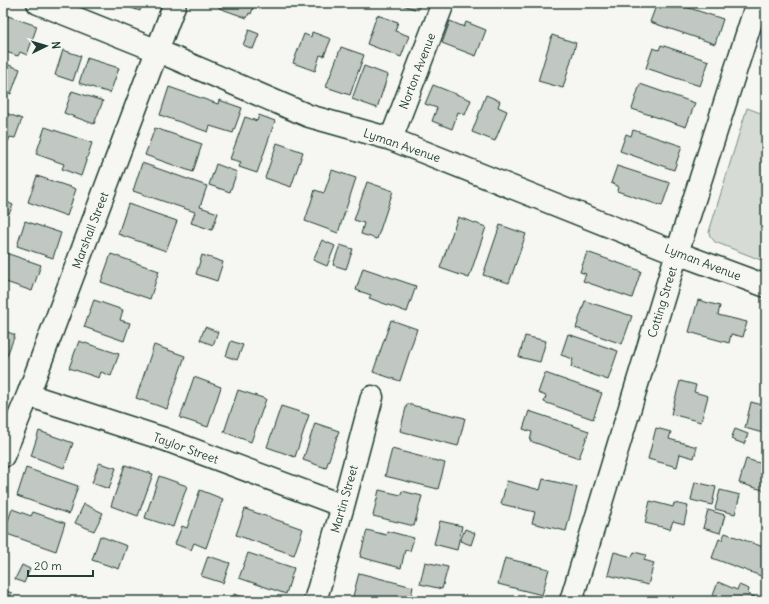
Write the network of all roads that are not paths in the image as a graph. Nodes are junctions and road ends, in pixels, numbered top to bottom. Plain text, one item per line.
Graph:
1 (38, 3) edge
2 (175, 3) edge
3 (443, 3) edge
4 (757, 3) edge
5 (158, 51) junction
6 (391, 139) junction
7 (677, 253) junction
8 (766, 286) edge
9 (28, 395) junction
10 (372, 397) dead end
11 (3, 456) edge
12 (343, 506) junction
13 (315, 601) edge
14 (571, 601) edge

1 - 5 street, Lyman Avenue
2 - 5 street, Marshall Street
3 - 6 street, Norton Avenue
4 - 7 street, Cotting Street
5 - 6 street, Lyman Avenue
5 - 9 street, Marshall Street
6 - 7 street, Lyman Avenue
7 - 8 street, Lyman Avenue
7 - 14 street, Cotting Street
9 - 11 street, Marshall Street
9 - 12 street, Taylor Street
10 - 12 street, Martin Street
12 - 13 street, Martin Street

